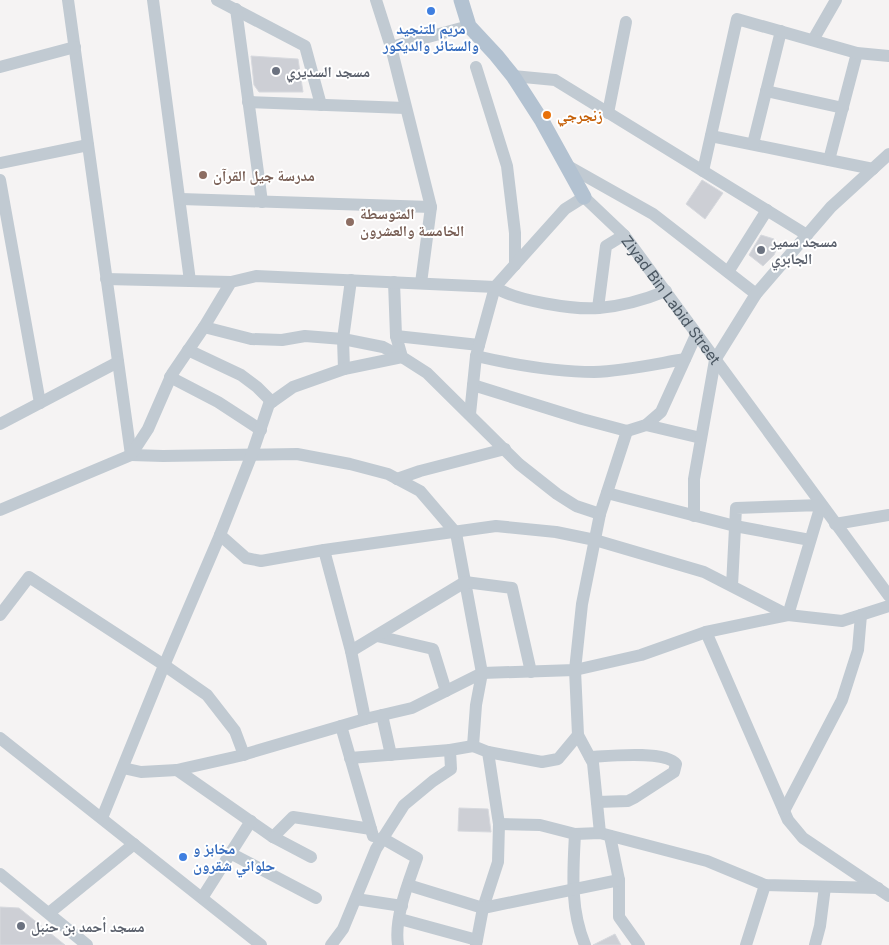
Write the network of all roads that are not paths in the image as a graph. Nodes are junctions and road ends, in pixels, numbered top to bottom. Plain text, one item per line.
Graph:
1 (68, 0) edge
2 (153, 0) edge
3 (159, 0) edge
4 (217, 0) edge
5 (376, 0) edge
6 (461, 0) edge
7 (836, 0) edge
8 (236, 9) junction
9 (626, 22) dead end
10 (469, 26) junction
11 (781, 31) junction
12 (812, 40) junction
13 (75, 47) junction
14 (391, 47) junction
15 (857, 53) junction
16 (889, 56) edge
17 (0, 67) edge
18 (476, 67) dead end
19 (513, 76) junction
20 (766, 90) junction
21 (248, 102) junction
22 (321, 104) junction
23 (405, 108) junction
24 (843, 108) junction
25 (608, 113) junction
26 (712, 136) junction
27 (753, 144) junction
28 (88, 145) junction
29 (889, 154) edge
30 (829, 160) junction
31 (0, 163) edge
32 (566, 165) junction
33 (873, 169) junction
34 (703, 171) junction
35 (0, 180) edge
36 (584, 197) junction
37 (181, 199) junction
38 (262, 202) junction
39 (431, 206) junction
40 (767, 210) junction
41 (624, 235) junction
42 (807, 235) junction
43 (6, 248) edge
44 (515, 265) junction
45 (728, 272) junction
46 (106, 279) junction
47 (351, 280) junction
48 (190, 281) junction
49 (231, 282) junction
50 (394, 282) junction
51 (421, 283) junction
52 (495, 287) junction
53 (666, 291) junction
54 (756, 294) junction
55 (598, 308) junction
56 (204, 327) junction
57 (696, 335) junction
58 (396, 336) junction
59 (343, 339) junction
60 (188, 350) junction
61 (477, 350) junction
62 (402, 357) junction
63 (685, 359) junction
64 (714, 360) junction
65 (118, 362) junction
66 (344, 369) junction
67 (170, 377) junction
68 (472, 385) junction
69 (272, 402) junction
70 (40, 403) junction
71 (470, 414) junction
72 (0, 424) edge
73 (646, 425) junction
74 (260, 430) junction
75 (627, 431) junction
76 (701, 438) junction
77 (504, 449) junction
78 (252, 454) junction
79 (131, 455) junction
80 (397, 479) junction
81 (607, 493) junction
82 (820, 504) junction
83 (0, 510) edge
84 (600, 514) junction
85 (889, 515) edge
86 (694, 516) junction
87 (835, 524) junction
88 (735, 526) junction
89 (456, 533) junction
90 (220, 535) junction
91 (595, 540) junction
92 (810, 540) junction
93 (324, 550) junction
94 (876, 578) junction
95 (889, 579) edge
96 (465, 582) junction
97 (732, 586) junction
98 (889, 596) edge
99 (889, 606) edge
100 (788, 614) junction
101 (0, 615) edge
102 (861, 615) junction
103 (706, 632) junction
104 (377, 636) junction
105 (351, 651) junction
106 (164, 665) junction
107 (575, 670) junction
108 (531, 672) junction
109 (482, 673) junction
110 (446, 691) junction
111 (382, 715) junction
112 (365, 719) junction
113 (341, 726) junction
114 (578, 735) junction
115 (0, 738) edge
116 (473, 746) junction
117 (450, 750) junction
118 (488, 752) junction
119 (244, 754) junction
120 (392, 755) junction
121 (590, 757) junction
122 (350, 758) junction
123 (123, 768) junction
124 (177, 770) junction
125 (597, 802) junction
126 (784, 811) junction
127 (102, 818) junction
128 (251, 821) junction
129 (499, 824) junction
130 (371, 829) junction
131 (574, 834) junction
132 (605, 835) junction
133 (273, 837) junction
134 (134, 844) junction
135 (379, 844) junction
136 (230, 853) junction
137 (311, 857) dead end
138 (0, 874) edge
139 (619, 880) junction
140 (408, 884) junction
141 (765, 885) junction
142 (825, 886) junction
143 (878, 888) junction
144 (572, 890) junction
145 (889, 896) edge
146 (202, 898) junction
147 (316, 898) dead end
148 (356, 898) junction
149 (402, 906) junction
150 (483, 908) junction
151 (48, 913) junction
152 (400, 920) junction
153 (477, 942) edge
154 (87, 945) edge
155 (261, 945) edge
156 (331, 945) edge
157 (398, 945) edge
158 (585, 945) edge
159 (639, 945) edge
160 (746, 945) edge
161 (815, 945) edge

1 - 13 street
2 - 3 street
2 - 37 street
4 - 8 street
5 - 14 street
6 - 10 main road, Ziyad Bin Labid Street
7 - 12 street
8 - 21 street
8 - 22 street
9 - 25 street
10 - 14 street
10 - 19 main road, Ziyad Bin Labid Street
11 - 12 street
11 - 20 street
11 - 26 street
12 - 15 street
13 - 17 street
13 - 28 street
14 - 23 street
15 - 16 street
15 - 24 street
18 - 44 street
19 - 25 street
19 - 32 main road, Ziyad Bin Labid Street
20 - 24 street
20 - 27 street
21 - 22 street
21 - 38 street
22 - 23 street
23 - 39 street
24 - 30 street
25 - 34 street
26 - 27 street
26 - 34 street
27 - 30 street
28 - 31 street
28 - 46 street
29 - 33 street
30 - 33 street
32 - 36 main road, Ziyad Bin Labid Street
32 - 45 street
33 - 42 street
34 - 40 street
35 - 43 street
36 - 41 street, Ziyad Bin Labid Street
36 - 44 street
37 - 38 street
37 - 48 street
38 - 39 street
39 - 51 street
40 - 42 street
40 - 45 street
41 - 53 street, Ziyad Bin Labid Street
41 - 55 street
42 - 54 street
43 - 70 street
44 - 52 street
45 - 54 street
46 - 48 street
46 - 65 street
47 - 49 street
47 - 50 street
47 - 59 street
48 - 49 street
49 - 56 street
50 - 51 street
50 - 58 street
51 - 52 street
52 - 55 street
52 - 61 street
53 - 55 street
53 - 57 street, Ziyad Bin Labid Street
54 - 64 street
56 - 59 street
56 - 60 street
57 - 63 street
57 - 64 street, Ziyad Bin Labid Street
58 - 61 street
58 - 62 street
59 - 62 street
59 - 66 street
60 - 67 street
60 - 69 street
61 - 63 street
61 - 68 street
62 - 66 street
62 - 71 street
63 - 73 street
64 - 76 street
64 - 82 street, Ziyad Bin Labid Street
65 - 70 street
65 - 79 street
66 - 69 street
67 - 74 street
67 - 79 street
68 - 71 street
68 - 75 street
69 - 74 street
70 - 72 street
71 - 77 street
73 - 75 street
73 - 76 street
74 - 78 street
75 - 81 street
76 - 86 street
77 - 80 street
77 - 84 street
78 - 79 street
78 - 80 street
78 - 90 street
79 - 83 street
80 - 89 street
81 - 84 street
81 - 86 street
82 - 87 street, Ziyad Bin Labid Street
82 - 88 street
82 - 92 street
84 - 91 street
85 - 87 street
86 - 88 street
87 - 94 street, Ziyad Bin Labid Street
88 - 92 street
88 - 97 street
89 - 91 street
89 - 93 street
89 - 96 street
90 - 93 street
90 - 106 street
91 - 97 street
91 - 107 street
92 - 100 street
93 - 105 street
94 - 95 street
94 - 98 street, Ziyad Bin Labid Street
96 - 104 street
96 - 108 street
96 - 109 street
97 - 100 street
99 - 102 street
100 - 102 street
100 - 103 street
101 - 106 street
102 - 126 street
103 - 107 street
103 - 126 street
104 - 105 street
104 - 110 street
105 - 112 street
106 - 119 street
106 - 123 street
107 - 108 street
107 - 114 street
108 - 109 street
109 - 110 street
109 - 116 street
110 - 111 street
111 - 112 street
111 - 120 street
112 - 113 street
113 - 119 street
113 - 122 street
114 - 118 street
114 - 121 street
115 - 127 street
116 - 117 street
116 - 118 street
117 - 120 street
117 - 135 street
118 - 129 street
119 - 124 street
120 - 122 street
121 - 125 street
121 - 125 street
122 - 130 street
123 - 124 street
123 - 127 street
124 - 128 street
125 - 132 street
126 - 143 street
127 - 134 street
128 - 133 street
128 - 136 street
129 - 131 street
129 - 150 street
130 - 133 street
130 - 135 street
131 - 132 street
131 - 144 street
132 - 139 street
132 - 141 street
133 - 137 street
134 - 146 street
134 - 151 street
135 - 140 street
135 - 148 street
136 - 146 street
136 - 147 street
138 - 151 street
139 - 144 street
139 - 159 street
140 - 149 street
140 - 150 street
141 - 142 street
141 - 160 street
142 - 143 street
142 - 161 street
143 - 145 street
144 - 150 street
144 - 158 street
146 - 155 street
148 - 149 street
148 - 156 street
149 - 152 street
150 - 153 street
151 - 154 street
152 - 153 street
152 - 157 street

